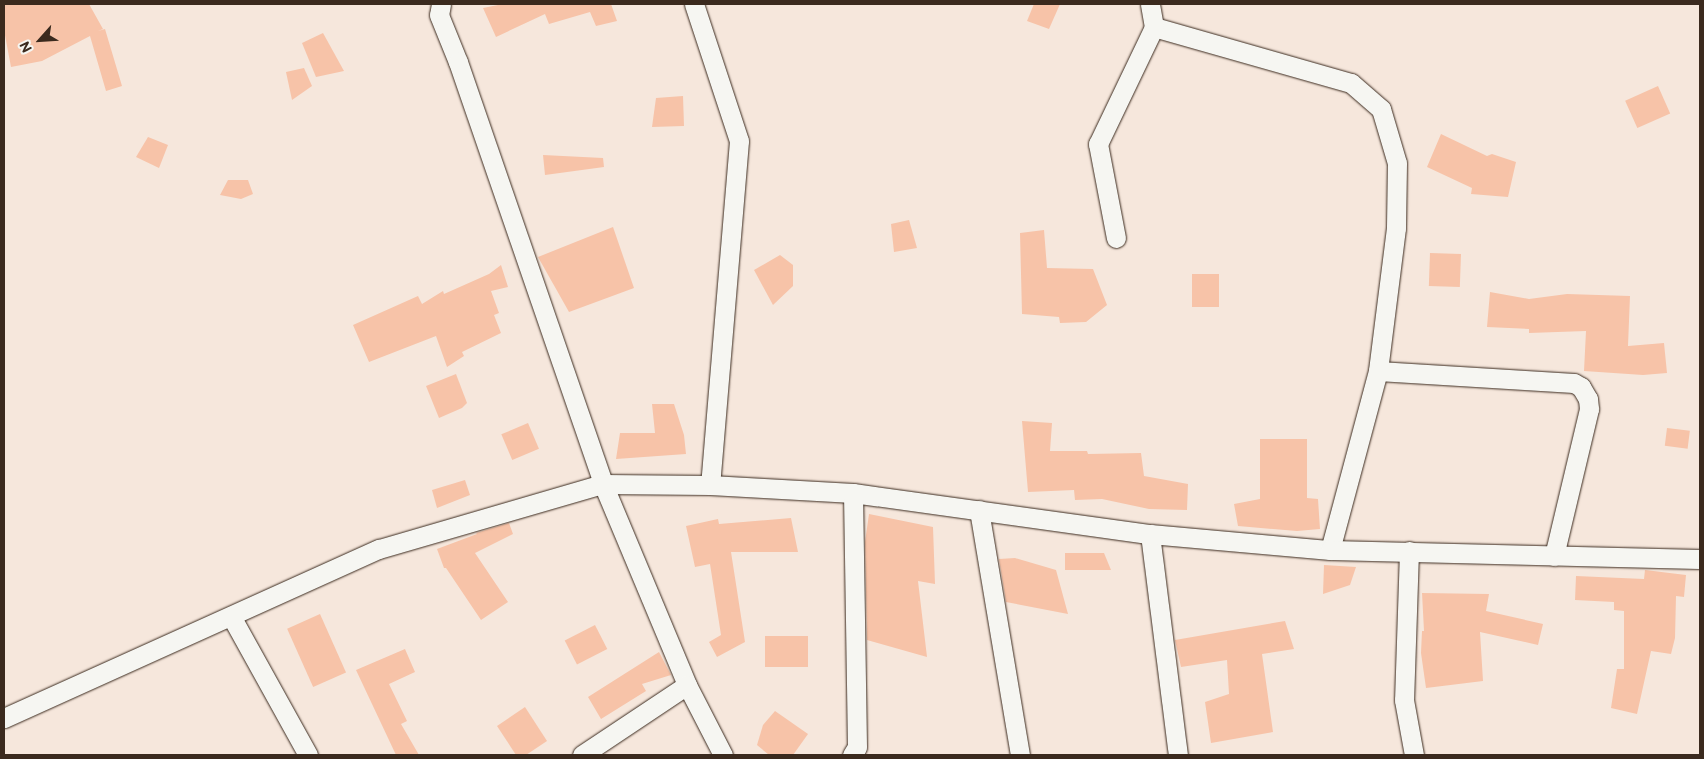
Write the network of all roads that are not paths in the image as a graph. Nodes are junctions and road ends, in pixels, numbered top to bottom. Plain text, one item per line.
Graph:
1 (441, 4) edge
2 (694, 4) edge
3 (1150, 4) edge
4 (1154, 27) junction
5 (1116, 238) dead end
6 (1378, 371) junction
7 (603, 484) junction
8 (710, 485) junction
9 (853, 493) junction
10 (979, 510) junction
11 (1150, 534) junction
12 (1330, 550) junction
13 (1409, 551) junction
14 (1554, 556) junction
15 (1700, 559) edge
16 (231, 616) junction
17 (687, 684) junction
18 (4, 718) edge
19 (308, 755) edge
20 (582, 755) edge
21 (723, 755) edge
22 (852, 755) edge
23 (1020, 755) edge
24 (1178, 755) edge
25 (1414, 755) edge

1 - 7 street
2 - 8 street
3 - 4 street
4 - 5 street
4 - 6 street
6 - 12 street
6 - 14 street
7 - 8 street
7 - 16 street
7 - 17 street
8 - 9 street
9 - 10 street
9 - 22 street
10 - 11 street
10 - 23 street
11 - 12 street
11 - 24 street
12 - 13 street
13 - 14 street
13 - 25 street
14 - 15 street
16 - 18 street
16 - 19 street
17 - 20 street
17 - 21 street

